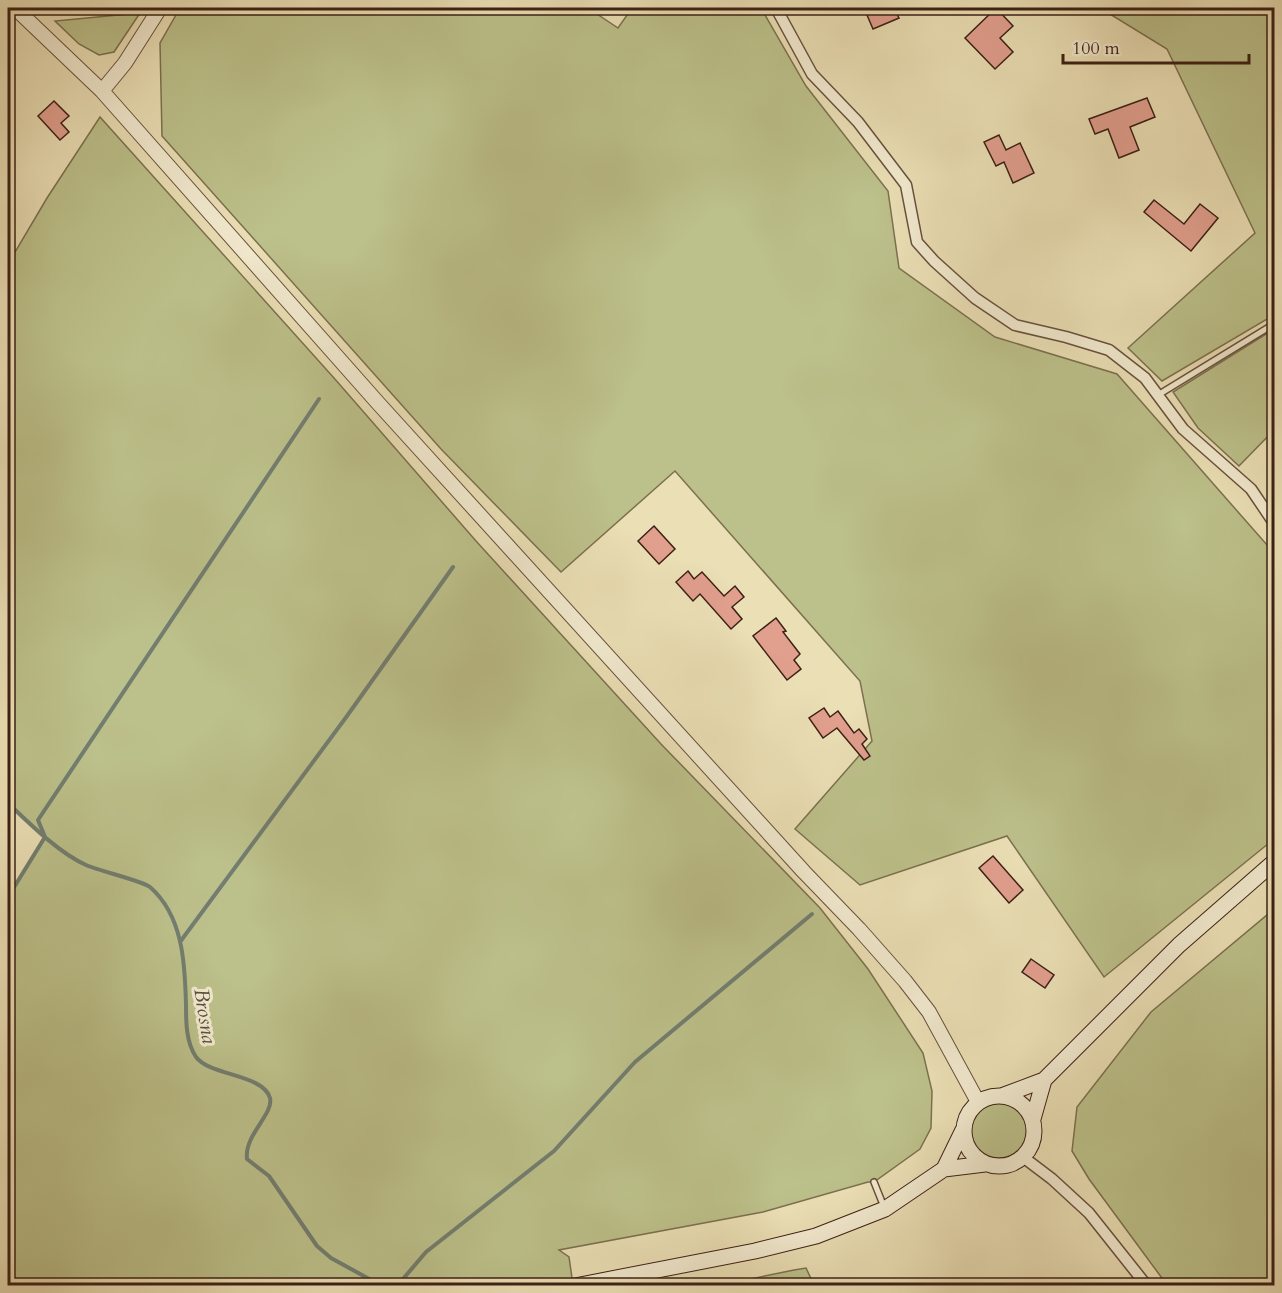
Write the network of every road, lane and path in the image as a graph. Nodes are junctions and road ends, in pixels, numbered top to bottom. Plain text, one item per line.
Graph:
1 (15, 8) edge
2 (160, 8) edge
3 (776, 8) edge
4 (102, 91) junction
5 (1275, 324) edge
6 (1158, 395) junction
7 (1275, 523) edge
8 (1275, 862) edge
9 (1044, 1080) junction
10 (1004, 1095) junction
11 (978, 1102) junction
12 (1033, 1119) junction
13 (963, 1130) junction
14 (1023, 1157) junction
15 (985, 1164) junction
16 (944, 1169) junction
17 (874, 1182) dead end
18 (885, 1209) junction
19 (574, 1286) edge
20 (1147, 1286) edge

1 - 4 street
2 - 4 street
3 - 6 street
4 - 11 street
5 - 6 lane
6 - 7 street
8 - 9 main road
9 - 10 main road
9 - 12 main road
10 - 11 main road
10 - 12 main road
11 - 13 main road
12 - 14 main road
13 - 15 main road
13 - 16 main road
14 - 15 main road
14 - 20 street
15 - 16 main road
16 - 18 main road
17 - 18 lane
18 - 19 main road

